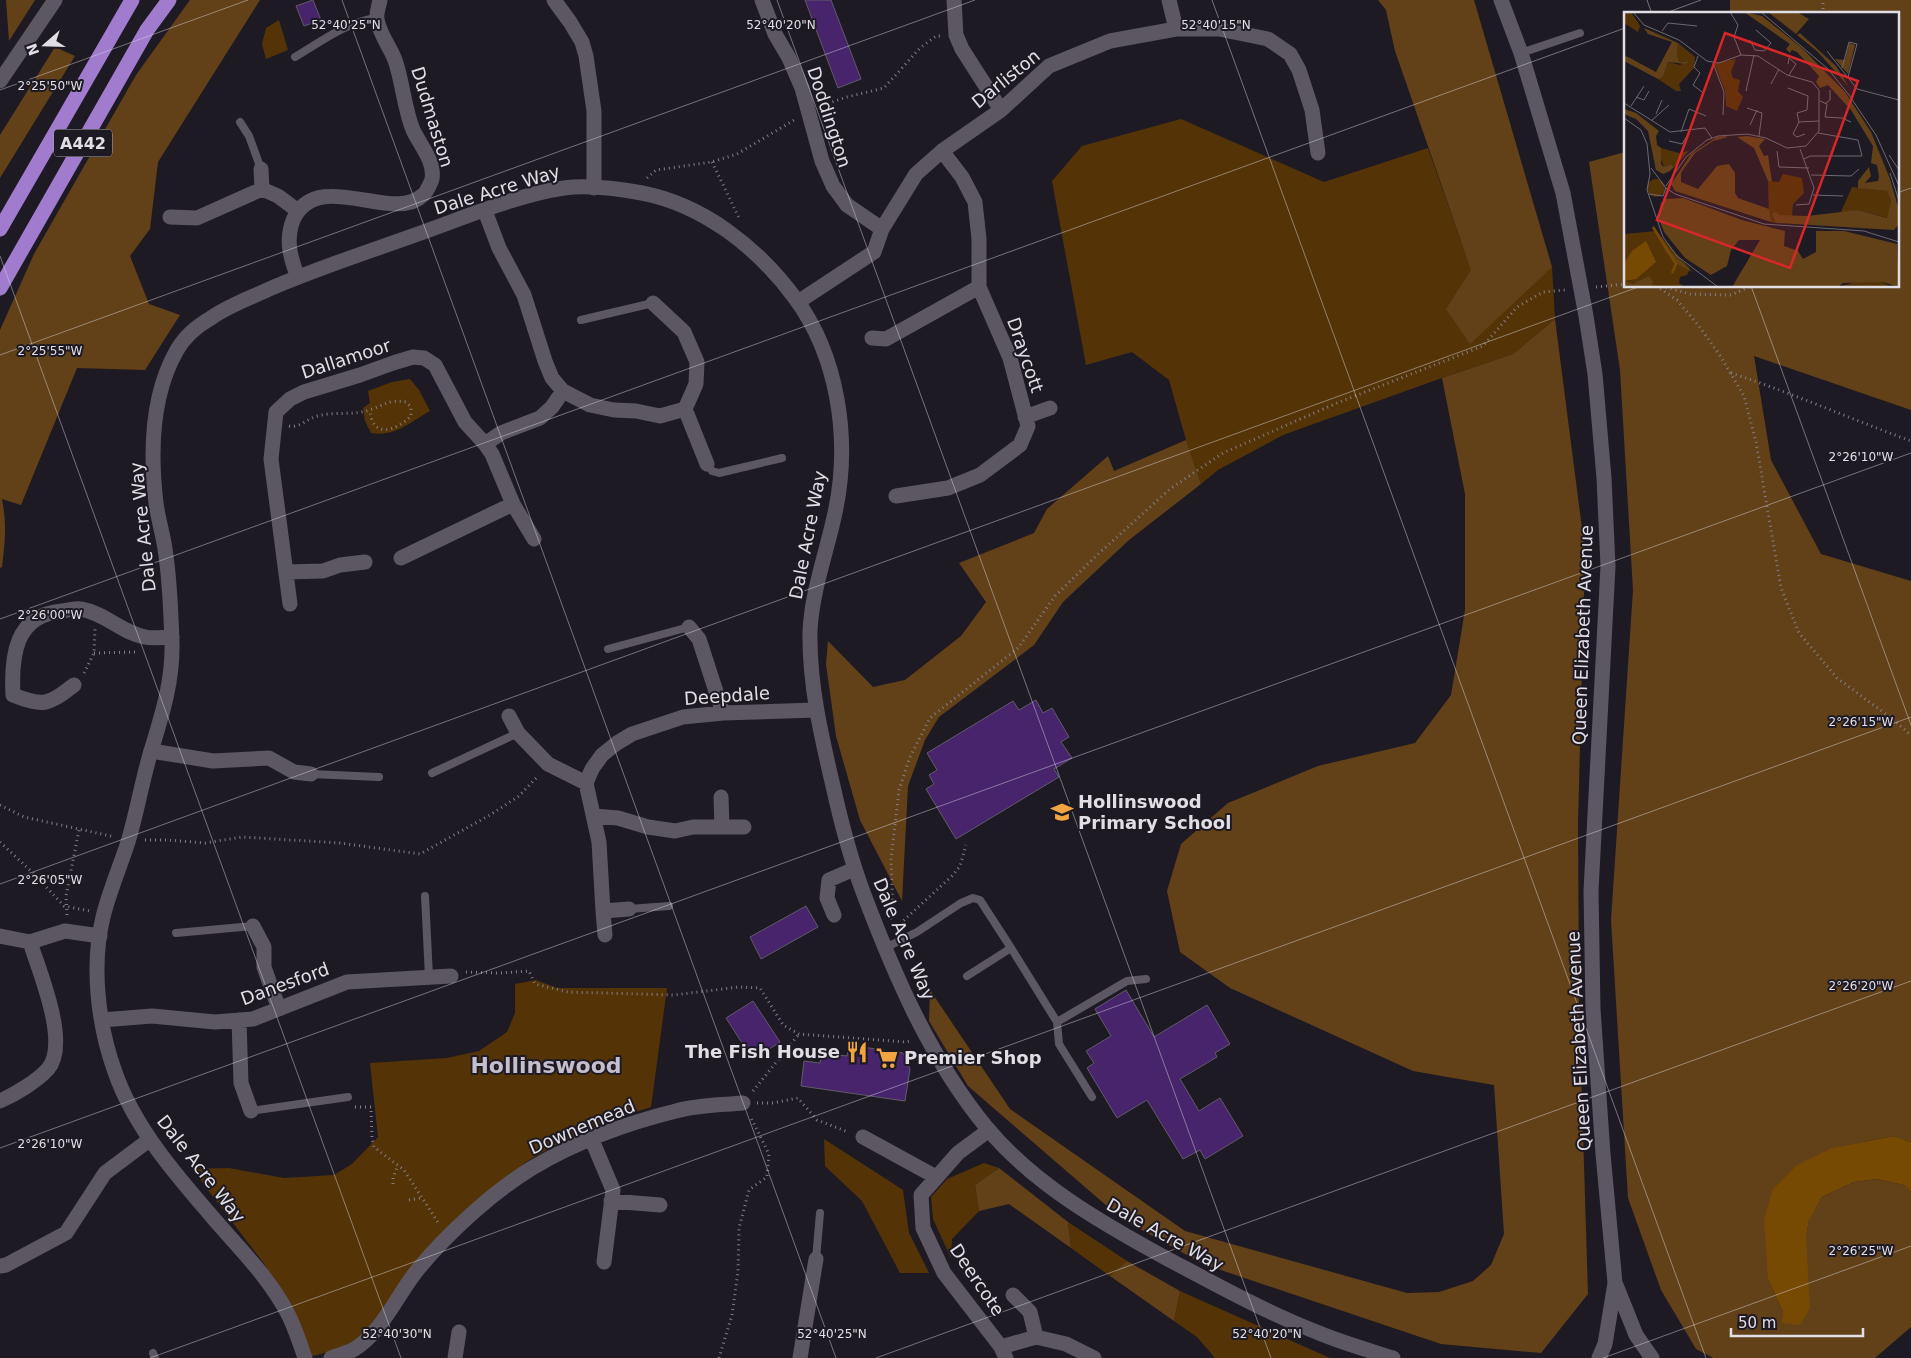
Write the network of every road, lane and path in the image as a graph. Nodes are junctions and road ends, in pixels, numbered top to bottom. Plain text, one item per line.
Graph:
1 (55, 0) edge
2 (132, 0) edge
3 (169, 0) edge
4 (380, 0) edge
5 (554, 0) edge
6 (762, 0) edge
7 (954, 0) edge
8 (1169, 0) edge
9 (1501, 0) edge
10 (377, 18) junction
11 (1176, 29) junction
12 (1580, 33) dead end
13 (956, 35) junction
14 (1521, 53) junction
15 (295, 57) dead end
16 (0, 82) edge
17 (807, 110) junction
18 (1001, 110) junction
19 (240, 122) dead end
20 (942, 151) junction
21 (1318, 153) dead end
22 (712, 162) junction
23 (261, 169) joint
24 (594, 188) junction
25 (262, 189) junction
26 (632, 192) junction
27 (298, 211) junction
28 (485, 211) junction
29 (170, 217) dead end
30 (741, 222) dead end
31 (0, 229) edge
32 (882, 229) junction
33 (298, 277) junction
34 (1624, 284) edge
35 (979, 287) junction
36 (1592, 287) dead end
37 (0, 288) edge
38 (1659, 288) edge
39 (1669, 288) edge
40 (1747, 288) edge
41 (1573, 289) dead end
42 (798, 302) junction
43 (653, 303) joint
44 (581, 320) dead end
45 (872, 338) dead end
46 (1730, 373) junction
47 (563, 391) junction
48 (1050, 408) dead end
49 (685, 409) junction
50 (370, 410) junction
51 (1025, 417) junction
52 (273, 430) junction
53 (1911, 441) edge
54 (485, 444) junction
55 (782, 458) dead end
56 (707, 464) joint
57 (896, 496) dead end
58 (513, 504) junction
59 (534, 539) dead end
60 (401, 558) dead end
61 (364, 562) dead end
62 (286, 572) junction
63 (290, 604) dead end
64 (96, 614) junction
65 (689, 627) joint
66 (145, 637) junction
67 (172, 637) junction
68 (608, 649) dead end
69 (94, 653) junction
70 (74, 685) joint
71 (7, 697) edge
72 (816, 710) junction
73 (723, 713) junction
74 (509, 716) dead end
75 (518, 733) junction
76 (1911, 735) edge
77 (151, 751) junction
78 (548, 764) junction
79 (432, 773) dead end
80 (311, 774) joint
81 (379, 777) dead end
82 (586, 782) junction
83 (721, 797) dead end
84 (0, 805) edge
85 (594, 816) junction
86 (744, 826) dead end
87 (722, 827) junction
88 (79, 830) junction
89 (128, 840) junction
90 (0, 842) edge
91 (966, 845) dead end
92 (854, 869) junction
93 (425, 896) dead end
94 (669, 906) dead end
95 (68, 907) junction
96 (629, 909) joint
97 (603, 911) junction
98 (104, 913) junction
99 (834, 915) dead end
100 (253, 926) joint
101 (65, 931) junction
102 (176, 933) dead end
103 (605, 935) dead end
104 (0, 936) edge
105 (100, 936) junction
106 (906, 938) junction
107 (30, 942) junction
108 (882, 942) junction
109 (1011, 948) junction
110 (451, 976) joint
111 (967, 976) dead end
112 (430, 977) junction
113 (1146, 979) dead end
114 (279, 1008) junction
115 (102, 1020) junction
116 (239, 1020) junction
117 (1057, 1022) junction
118 (799, 1034) junction
119 (927, 1036) junction
120 (348, 1097) joint
121 (1092, 1097) dead end
122 (0, 1101) edge
123 (743, 1103) junction
124 (251, 1111) joint
125 (989, 1130) junction
126 (863, 1137) joint
127 (149, 1140) junction
128 (592, 1140) junction
129 (398, 1165) junction
130 (936, 1176) junction
131 (393, 1184) dead end
132 (420, 1198) junction
133 (409, 1200) dead end
134 (611, 1201) junction
135 (660, 1205) dead end
136 (820, 1213) dead end
137 (450, 1236) junction
138 (816, 1259) joint
139 (604, 1262) dead end
140 (0, 1266) edge
141 (1615, 1284) junction
142 (1013, 1295) dead end
143 (459, 1332) dead end
144 (1036, 1337) junction
145 (1004, 1353) edge
146 (305, 1358) edge
147 (331, 1358) edge
148 (455, 1358) edge
149 (718, 1358) edge
150 (800, 1358) edge
151 (1094, 1358) edge
152 (1393, 1358) edge
153 (1599, 1358) edge
154 (1652, 1358) edge

1 - 16 street
2 - 31 highway, A442
3 - 37 highway, A442
4 - 10 street
5 - 24 street
6 - 17 street, Doddington
7 - 13 street
8 - 11 street
9 - 14 street, Queen Elizabeth Avenue
10 - 15 lane
10 - 27 street, Dudmaston
11 - 18 street, Darliston
11 - 21 street, Darliston
12 - 14 lane
13 - 17 path
13 - 18 street
14 - 141 street, Queen Elizabeth Avenue
17 - 22 path
17 - 32 street, Doddington
18 - 20 street, Darliston
19 - 23 lane
20 - 32 street, Darliston
20 - 35 street, Draycott
22 - 26 path
22 - 30 path
23 - 25 street
24 - 26 street, Dale Acre Way
24 - 28 street, Dale Acre Way
25 - 27 street
25 - 29 street
26 - 42 street, Dale Acre Way
27 - 33 street
28 - 33 street, Dale Acre Way
28 - 47 street
32 - 42 street, Darliston
33 - 67 street, Dale Acre Way
34 - 36 path
35 - 45 street
35 - 51 street, Draycott
38 - 46 path
39 - 40 path
41 - 108 path
42 - 72 street, Dale Acre Way
43 - 44 lane
43 - 49 street
46 - 53 path
46 - 76 path
47 - 49 street
47 - 54 street
48 - 51 street
49 - 56 street
50 - 50 path
50 - 52 path
51 - 57 street, Draycott
52 - 54 street, Dallamoor
52 - 62 street, Dallamoor
54 - 58 street, Dallamoor
55 - 56 lane
58 - 59 street, Dallamoor
58 - 60 street
61 - 62 street
62 - 63 street, Dallamoor
64 - 66 street
64 - 69 path
64 - 71 street
65 - 68 lane
65 - 73 street
66 - 67 street
66 - 69 path
67 - 77 street, Dale Acre Way
69 - 70 path
70 - 71 street
72 - 73 street, Deepdale
72 - 92 street, Dale Acre Way
73 - 82 street, Deepdale
74 - 75 street
75 - 78 street
75 - 79 lane
77 - 80 street
77 - 89 street, Dale Acre Way
78 - 82 street
78 - 89 path
80 - 81 lane
82 - 85 street
83 - 87 street
84 - 88 path
85 - 87 street
85 - 97 street
86 - 87 street
88 - 89 path
88 - 95 path
89 - 98 street, Dale Acre Way
90 - 95 path
91 - 106 path
92 - 99 street
92 - 108 street, Dale Acre Way
93 - 112 lane
94 - 96 lane
95 - 98 path
95 - 101 path
96 - 97 street
97 - 103 street
98 - 105 street, Dale Acre Way
100 - 102 lane
100 - 114 street
101 - 105 street
101 - 107 street
104 - 107 street
105 - 115 street, Dale Acre Way
106 - 108 lane
106 - 109 lane
107 - 122 street
108 - 119 street, Dale Acre Way
109 - 111 lane
109 - 117 lane
110 - 112 street, Danesford
110 - 118 path
112 - 114 street, Danesford
113 - 117 lane
114 - 116 street, Danesford
115 - 116 street, Danesford
115 - 127 street, Dale Acre Way
116 - 124 street
117 - 121 lane
118 - 119 path
118 - 123 path
119 - 125 street, Dale Acre Way
120 - 124 lane
120 - 129 path
123 - 126 path
123 - 128 street, Downemead
123 - 149 path
125 - 130 street, Deercote
125 - 152 street, Dale Acre Way
126 - 130 street
127 - 140 street
127 - 146 street, Dale Acre Way
128 - 134 street
128 - 137 street, Downemead
129 - 131 path
129 - 132 path
130 - 145 street, Deercote
132 - 133 path
132 - 137 path
134 - 135 street
134 - 139 street
136 - 138 lane
137 - 147 street, Downemead
138 - 150 street
141 - 153 street, Queen Elizabeth Avenue
141 - 154 street, Queen Elizabeth Avenue
142 - 144 street
143 - 148 street
144 - 145 street
144 - 151 street

